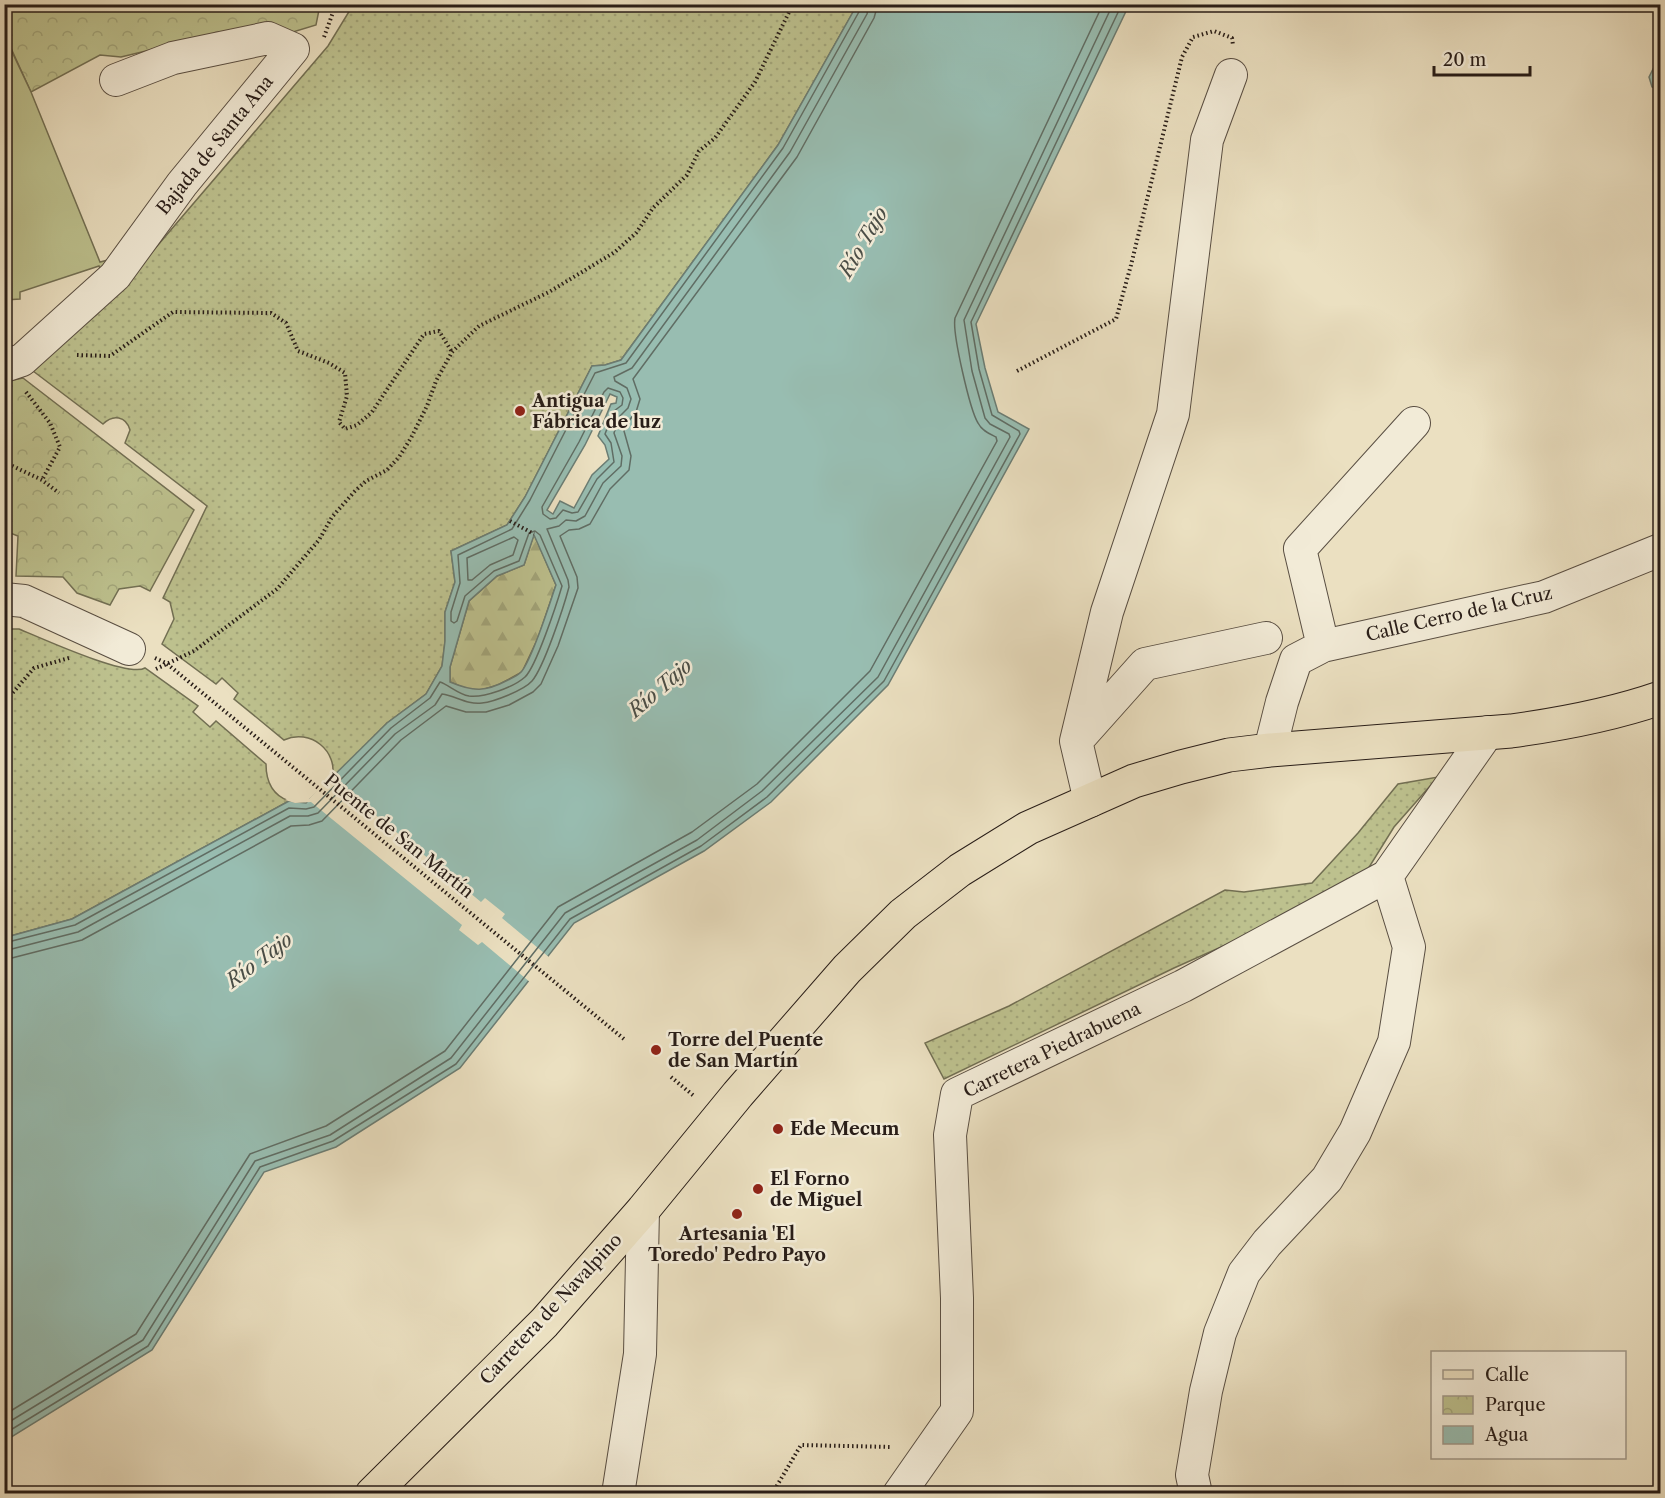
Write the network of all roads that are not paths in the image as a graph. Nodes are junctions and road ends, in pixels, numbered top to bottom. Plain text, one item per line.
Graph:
1 (1231, 75) road end
2 (116, 80) dead end
3 (16, 360) edge
4 (1414, 423) dead end
5 (1660, 550) edge
6 (4, 598) edge
7 (1266, 638) dead end
8 (1323, 646) junction
9 (142, 653) road end
10 (1660, 698) edge
11 (1488, 732) junction
12 (1076, 741) junction
13 (1270, 750) junction
14 (1090, 801) junction
15 (1387, 876) junction
16 (643, 1210) junction
17 (372, 1494) edge
18 (618, 1494) edge
19 (899, 1494) edge
20 (1196, 1494) edge

1 - 12 street
2 - 3 street, Bajada de Santa Ana
4 - 8 street
5 - 8 street, Calle Cerro de la Cruz
6 - 9 street
7 - 12 street
8 - 13 street, Calle Cerro de la Cruz
10 - 11 main road, Carretera de Navalpino
11 - 13 main road, Carretera de Navalpino
11 - 15 street, Carretera Piedrabuena
12 - 14 street
13 - 14 main road, Carretera de Navalpino
14 - 16 main road, Carretera de Navalpino
15 - 19 street, Carretera Piedrabuena
15 - 20 street
16 - 17 main road, Carretera de Navalpino
16 - 18 street

